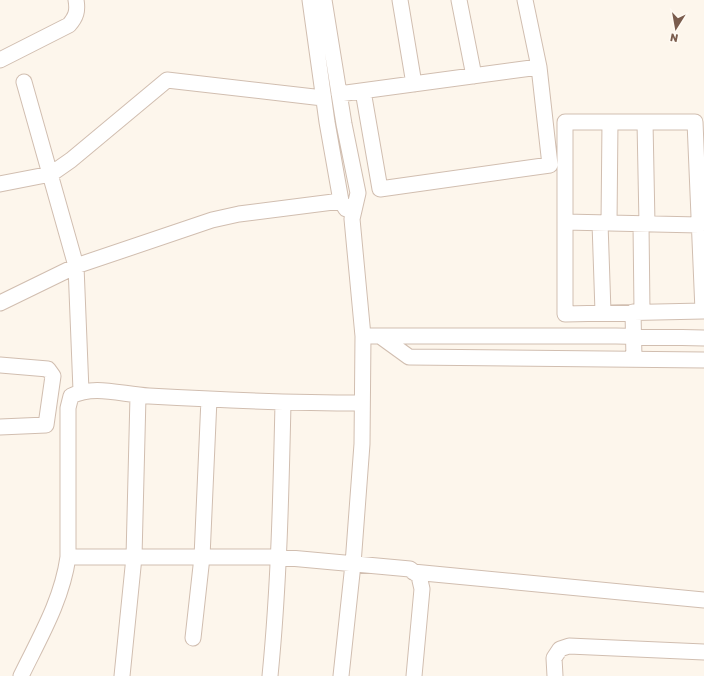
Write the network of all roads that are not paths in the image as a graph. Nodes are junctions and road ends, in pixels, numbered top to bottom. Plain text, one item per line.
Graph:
1 (76, 0) edge
2 (310, 0) edge
3 (324, 0) edge
4 (400, 0) edge
5 (459, 0) edge
6 (525, 0) edge
7 (0, 60) edge
8 (539, 67) junction
9 (474, 76) junction
10 (24, 82) dead end
11 (414, 84) junction
12 (363, 91) junction
13 (339, 94) junction
14 (323, 98) junction
15 (610, 122) junction
16 (645, 122) junction
17 (374, 155) junction
18 (351, 158) junction
19 (51, 174) junction
20 (0, 184) edge
21 (342, 201) junction
22 (352, 219) junction
23 (565, 222) junction
24 (605, 223) junction
25 (644, 224) junction
26 (699, 225) junction
27 (76, 266) junction
28 (0, 303) edge
29 (610, 312) junction
30 (638, 312) junction
31 (363, 336) junction
32 (380, 336) junction
33 (554, 336) junction
34 (616, 336) junction
35 (634, 336) junction
36 (704, 338) edge
37 (616, 358) junction
38 (554, 359) junction
39 (634, 359) junction
40 (704, 360) edge
41 (0, 365) edge
42 (81, 391) junction
43 (138, 396) junction
44 (208, 399) junction
45 (283, 402) junction
46 (362, 404) junction
47 (0, 426) edge
48 (134, 557) junction
49 (202, 557) junction
50 (279, 557) junction
51 (68, 558) junction
52 (353, 564) junction
53 (413, 572) junction
54 (704, 600) edge
55 (193, 638) dead end
56 (704, 652) edge
57 (22, 676) edge
58 (122, 676) edge
59 (270, 676) edge
60 (341, 676) edge
61 (414, 676) edge
62 (555, 676) edge

1 - 7 street
2 - 14 street
3 - 13 street
4 - 11 street
5 - 9 street
6 - 8 street
8 - 9 street
8 - 17 street
9 - 11 street
10 - 19 street
11 - 12 street
12 - 13 street
12 - 17 street
13 - 18 street
14 - 19 street
14 - 21 street
15 - 16 street
15 - 23 street
15 - 24 street
16 - 25 street
16 - 26 street
17 - 18 street
18 - 22 street
19 - 20 street
19 - 27 street
21 - 22 street
21 - 27 street
22 - 31 street
23 - 24 street
23 - 29 street
24 - 25 street
24 - 29 street
25 - 26 street
25 - 30 street
26 - 30 street
27 - 28 street
27 - 42 street
29 - 30 street
29 - 34 street
30 - 35 street
31 - 32 street
31 - 46 street
32 - 33 street
32 - 38 street
33 - 34 street
33 - 38 street
34 - 35 street
34 - 37 street
35 - 36 street
35 - 39 street
37 - 38 street
37 - 39 street
39 - 40 street
41 - 47 street
42 - 43 street
42 - 51 street
43 - 44 street
43 - 48 street
44 - 45 street
44 - 49 street
45 - 46 street
45 - 50 street
46 - 52 street
48 - 49 street
48 - 51 street
48 - 58 street
49 - 50 street
49 - 55 street
50 - 52 street
50 - 59 street
51 - 57 street
52 - 53 street
52 - 60 street
53 - 54 street
53 - 61 street
56 - 62 street

